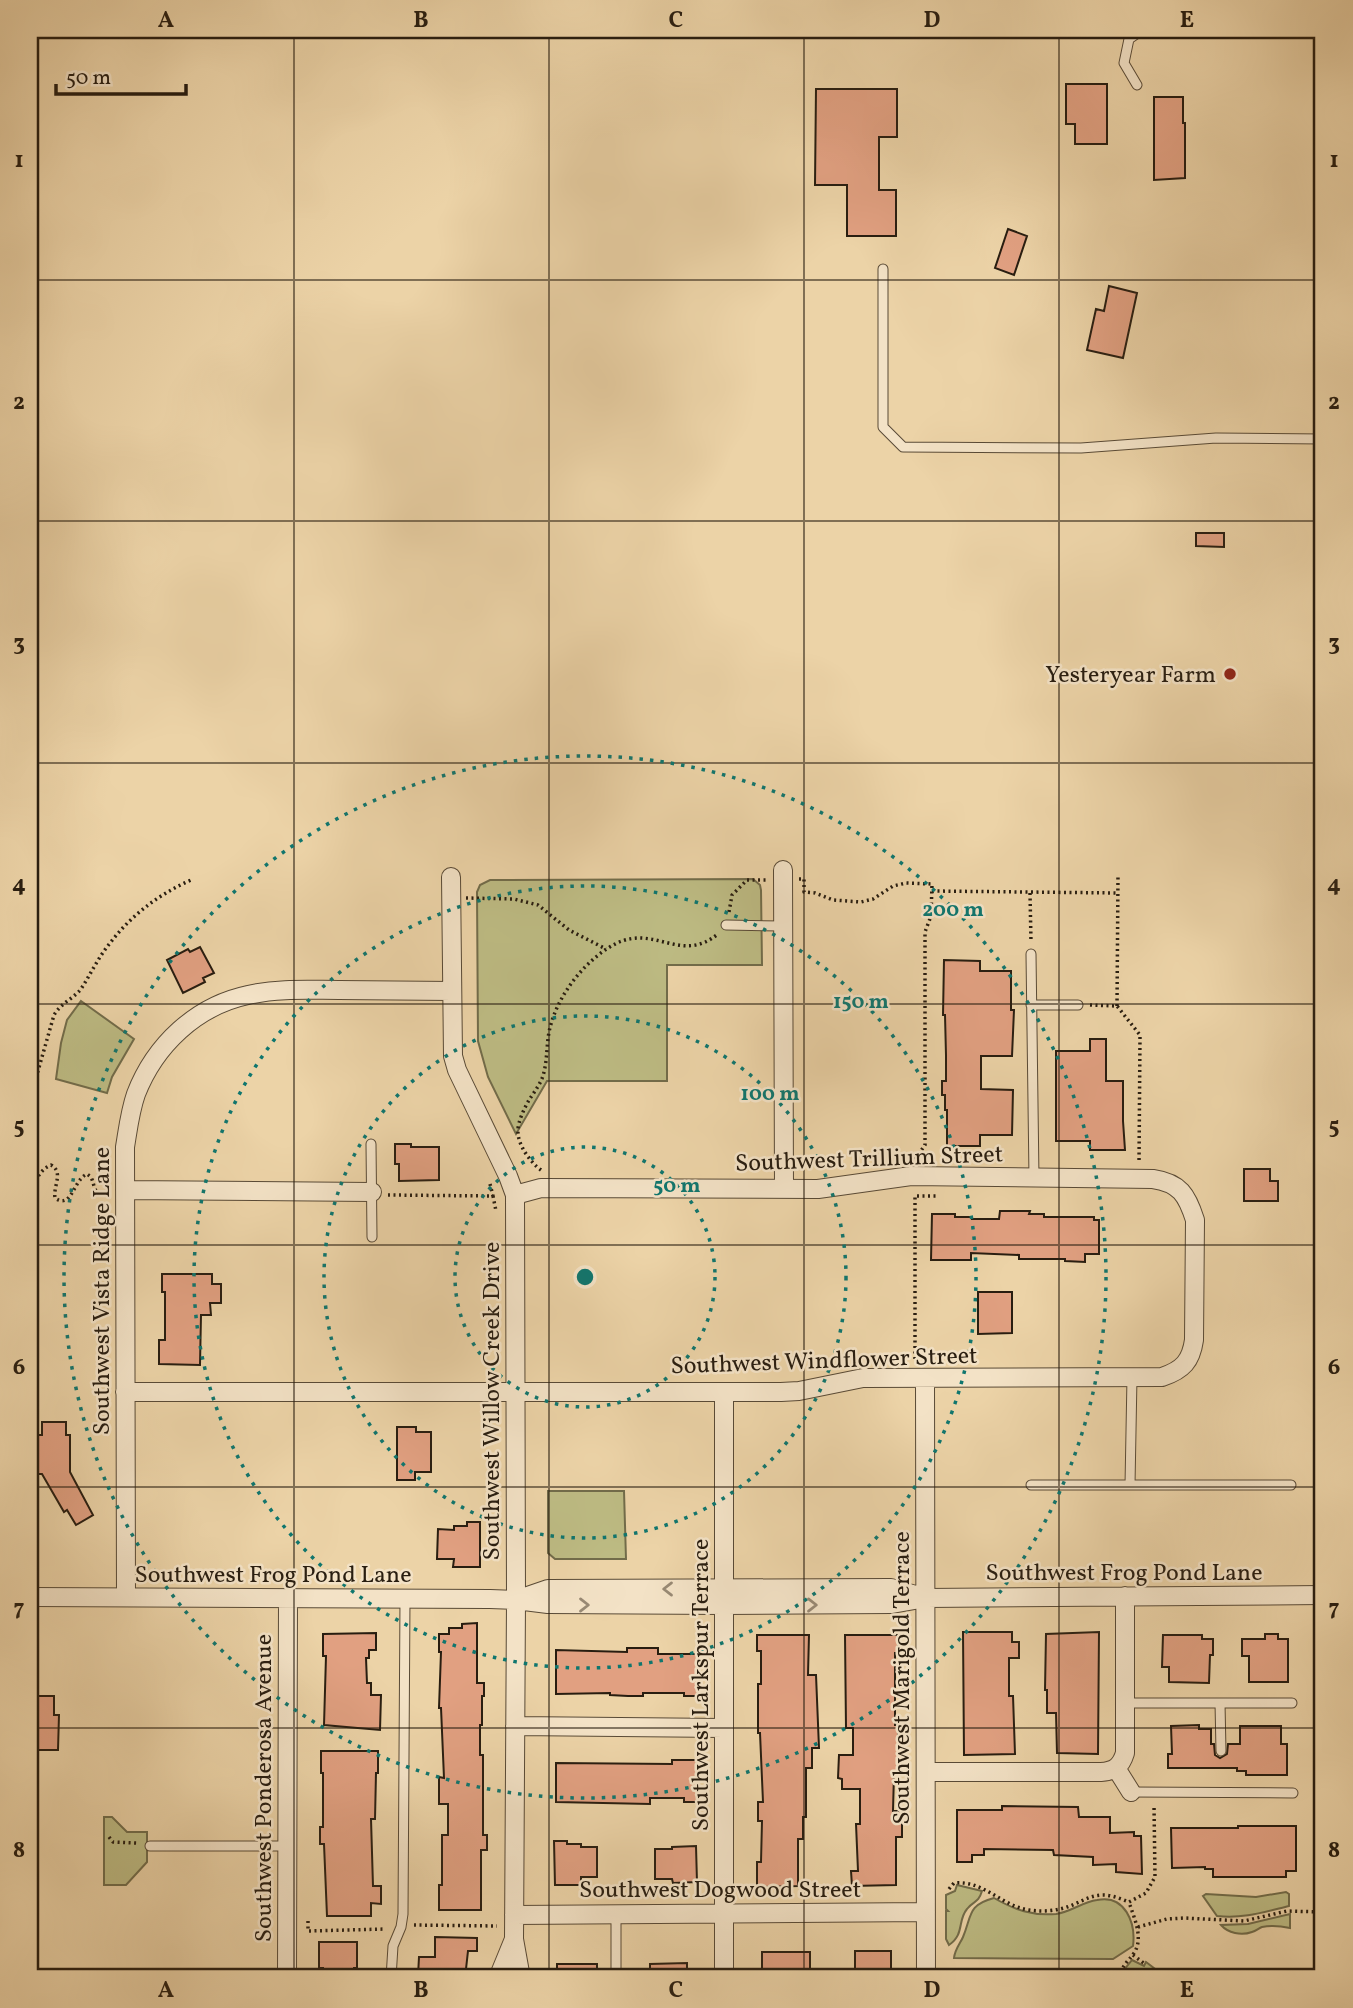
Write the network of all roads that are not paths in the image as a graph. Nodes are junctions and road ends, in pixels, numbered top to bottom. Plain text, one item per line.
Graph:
1 (1142, 30) edge
2 (1137, 85) dead end
3 (883, 269) dead end
4 (1323, 439) edge
5 (783, 875) road end
6 (451, 877) dead end
7 (726, 925) road end
8 (783, 926) junction
9 (1031, 954) road end
10 (452, 991) junction
11 (1031, 1005) junction
12 (1078, 1005) road end
13 (371, 1144) dead end
14 (1034, 1178) junction
15 (784, 1188) junction
16 (125, 1190) junction
17 (372, 1193) junction
18 (514, 1195) junction
19 (372, 1237) dead end
20 (1186, 1365) joint
21 (1132, 1377) junction
22 (925, 1378) junction
23 (125, 1392) junction
24 (516, 1392) junction
25 (724, 1392) junction
26 (1031, 1485) dead end
27 (1130, 1485) junction
28 (1291, 1485) dead end
29 (1323, 1595) edge
30 (1125, 1596) junction
31 (30, 1597) edge
32 (126, 1597) junction
33 (724, 1597) junction
34 (288, 1598) junction
35 (926, 1598) junction
36 (405, 1599) junction
37 (516, 1600) junction
38 (1125, 1703) junction
39 (1220, 1703) junction
40 (1292, 1703) dead end
41 (515, 1726) junction
42 (724, 1728) junction
43 (1221, 1751) dead end
44 (1116, 1768) junction
45 (926, 1772) junction
46 (1131, 1792) joint
47 (1293, 1793) dead end
48 (150, 1846) dead end
49 (287, 1846) junction
50 (926, 1912) junction
51 (616, 1914) junction
52 (724, 1914) junction
53 (514, 1915) junction
54 (513, 1939) junction
55 (287, 1978) edge
56 (391, 1978) edge
57 (498, 1978) edge
58 (521, 1978) edge
59 (616, 1978) edge
60 (724, 1978) edge
61 (926, 1978) edge

1 - 2 lane
3 - 4 lane
5 - 8 street
6 - 10 street, Southwest Willow Creek Drive
7 - 8 lane
8 - 15 street
9 - 11 lane
10 - 16 street, Southwest Vista Ridge Lane
10 - 18 street, Southwest Willow Creek Drive
11 - 12 lane
11 - 14 lane
13 - 17 lane
14 - 15 street, Southwest Trillium Street
14 - 20 street, Southwest Trillium Street
15 - 18 street, Southwest Trillium Street
16 - 17 street
16 - 23 street, Southwest Vista Ridge Lane
17 - 19 lane
18 - 24 street, Southwest Willow Creek Drive
20 - 21 street, Southwest Windflower Street
21 - 22 street, Southwest Windflower Street
21 - 27 lane
22 - 25 street, Southwest Windflower Street
22 - 35 street, Southwest Marigold Terrace
23 - 24 street, Southwest Windflower Street
23 - 32 street, Southwest Vista Ridge Lane
24 - 25 street, Southwest Windflower Street
24 - 37 street, Southwest Willow Creek Drive
25 - 33 street, Southwest Larkspur Terrace
26 - 27 lane
27 - 28 lane
29 - 30 street, Southwest Frog Pond Lane
30 - 35 street, Southwest Frog Pond Lane
30 - 38 street
31 - 32 street, Southwest Frog Pond Lane
32 - 34 street, Southwest Frog Pond Lane
33 - 35 street, Southwest Frog Pond Lane
33 - 37 street, Southwest Frog Pond Lane
33 - 42 street, Southwest Larkspur Terrace
34 - 36 street, Southwest Frog Pond Lane
34 - 49 street, Southwest Ponderosa Avenue
35 - 45 street, Southwest Marigold Terrace
36 - 37 street, Southwest Frog Pond Lane
36 - 56 lane
37 - 41 street, Southwest Willow Creek Drive
38 - 39 lane
38 - 44 street
39 - 40 lane
39 - 43 lane
41 - 42 street
41 - 53 street, Southwest Willow Creek Drive
42 - 52 street, Southwest Larkspur Terrace
44 - 45 street
44 - 46 street
45 - 50 street, Southwest Marigold Terrace
46 - 47 lane
48 - 49 lane
49 - 55 street, Southwest Ponderosa Avenue
50 - 52 street, Southwest Dogwood Street
50 - 61 street, Southwest Marigold Terrace
51 - 52 street, Southwest Dogwood Street
51 - 53 street, Southwest Dogwood Street
51 - 59 lane
52 - 60 street, Southwest Larkspur Terrace
53 - 54 street, Southwest Willow Creek Drive
54 - 57 street, Southwest Willow Creek Drive
54 - 58 street, Southwest Willow Creek Drive

